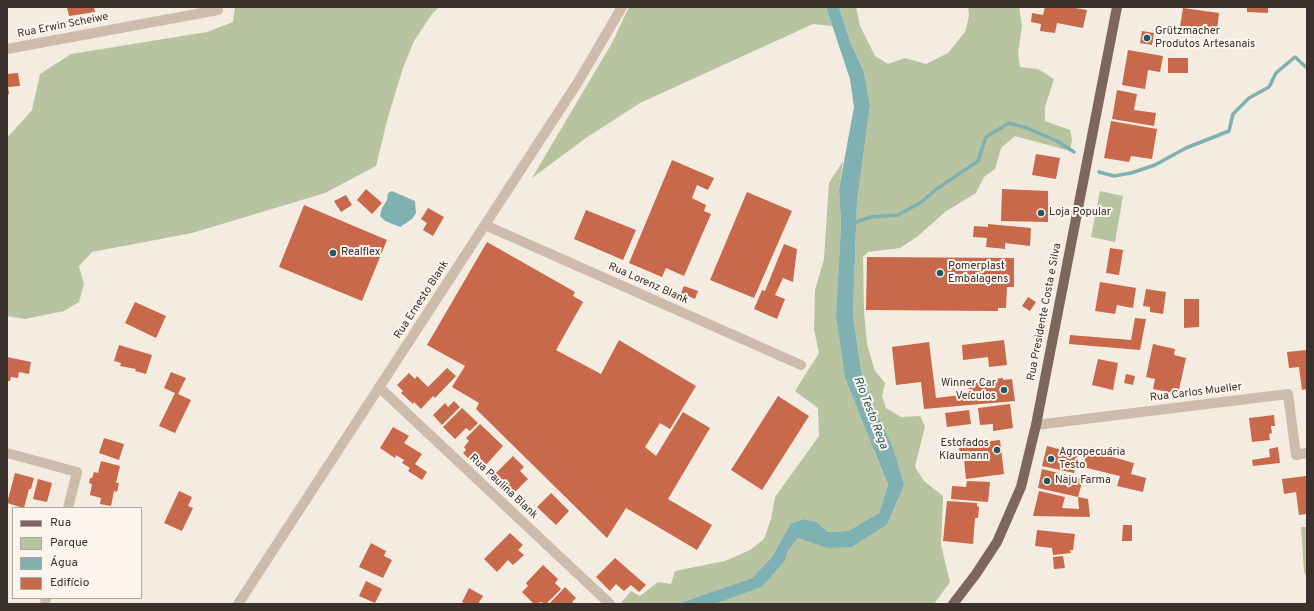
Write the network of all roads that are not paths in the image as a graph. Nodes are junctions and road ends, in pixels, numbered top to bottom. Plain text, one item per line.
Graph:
1 (622, 7) edge
2 (1117, 7) edge
3 (218, 10) dead end
4 (7, 49) edge
5 (485, 225) junction
6 (801, 365) dead end
7 (379, 387) junction
8 (1036, 425) junction
9 (7, 453) edge
10 (1307, 453) edge
11 (68, 507) edge
12 (238, 604) edge
13 (610, 604) edge
14 (953, 604) edge

1 - 5 street, Rua Ernesto Blank
2 - 8 main road, Rua Presidente Costa e Silva
3 - 4 street, Rua Erwin Scheiwe
5 - 6 street, Rua Lorenz Blank
5 - 7 street, Rua Ernesto Blank
7 - 12 street, Rua Ernesto Blank
7 - 13 street, Rua Paulina Blank
8 - 10 street, Rua Carlos Mueller
8 - 14 main road, Rua Presidente Costa e Silva
9 - 11 street

